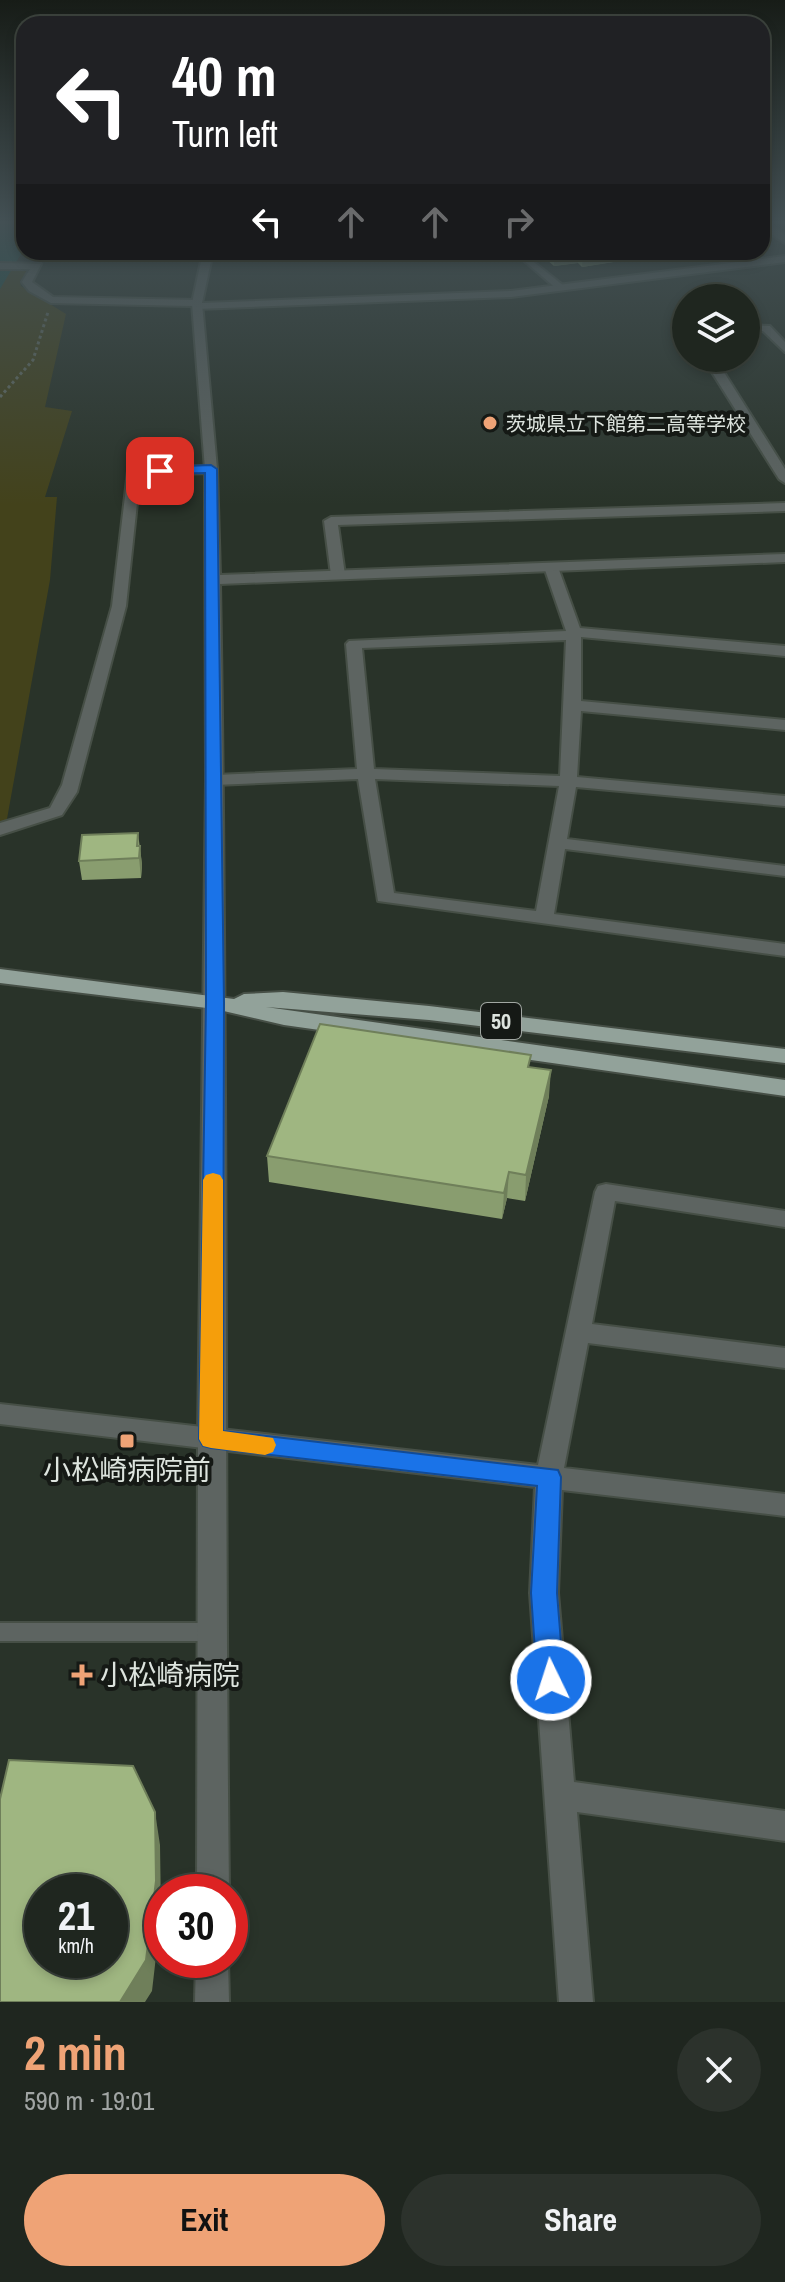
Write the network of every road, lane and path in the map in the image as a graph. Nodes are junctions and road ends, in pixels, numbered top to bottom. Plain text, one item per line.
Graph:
1 (47, 317) edge
2 (198, 317) edge
3 (760, 328) edge
4 (785, 349) edge
5 (718, 372) edge
6 (0, 397) edge
7 (211, 469) junction
8 (785, 479) edge
9 (785, 507) edge
10 (785, 558) edge
11 (551, 567) junction
12 (338, 575) junction
13 (211, 580) junction
14 (574, 634) junction
15 (785, 651) edge
16 (573, 705) junction
17 (785, 725) edge
18 (366, 774) junction
19 (215, 780) junction
20 (568, 781) junction
21 (785, 801) edge
22 (0, 830) edge
23 (559, 843) junction
24 (785, 871) edge
25 (544, 918) junction
26 (785, 950) edge
27 (0, 976) edge
28 (215, 1002) junction
29 (785, 1056) edge
30 (785, 1088) edge
31 (785, 1219) edge
32 (578, 1332) junction
33 (785, 1358) edge
34 (0, 1414) edge
35 (211, 1439) junction
36 (549, 1477) junction
37 (785, 1505) edge
38 (0, 1632) edge
39 (214, 1632) junction
40 (560, 1795) junction
41 (785, 1826) edge
42 (213, 1874) edge
43 (212, 1978) edge
44 (212, 2002) edge
45 (576, 2002) edge

1 - 6 path
2 - 7 street
3 - 4 street
5 - 8 street
7 - 13 street
7 - 22 street
9 - 12 street
10 - 11 street
11 - 12 street
11 - 14 street
12 - 13 street
13 - 19 street
14 - 15 street
14 - 16 street
14 - 18 street
16 - 17 street
16 - 20 street
18 - 19 street
18 - 20 street
18 - 25 street
19 - 28 street
20 - 21 street
20 - 23 street
23 - 24 street
23 - 25 street
25 - 26 street
27 - 28 highway, 50
28 - 29 highway, 50
28 - 30 highway, 50
28 - 35 street
31 - 32 street
32 - 33 street
32 - 36 street
34 - 35 street
35 - 36 street
35 - 39 street
36 - 37 street
36 - 40 street
38 - 39 lane
39 - 42 street
40 - 41 street
40 - 45 street
43 - 44 street

